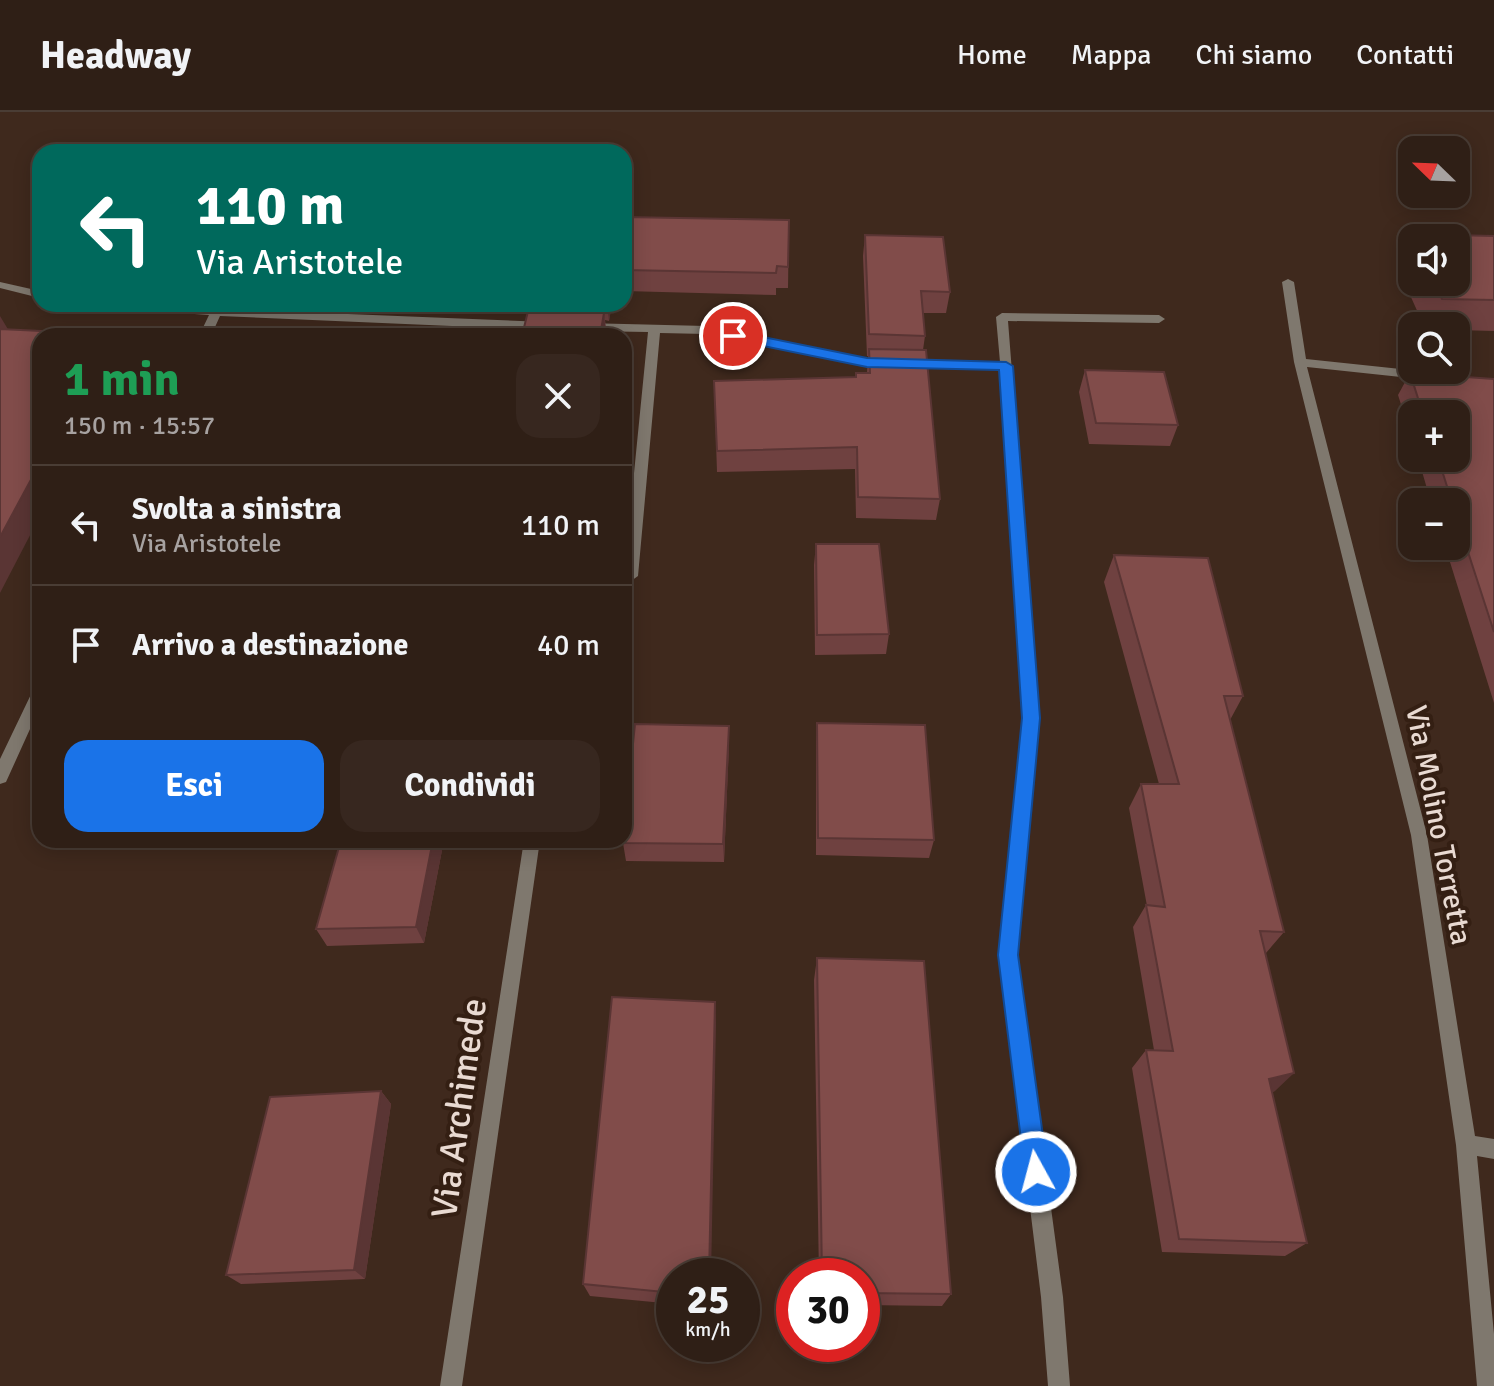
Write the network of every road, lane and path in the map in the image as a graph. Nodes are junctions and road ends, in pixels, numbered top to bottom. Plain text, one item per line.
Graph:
1 (1288, 282) dead end
2 (0, 285) edge
3 (32, 293) edge
4 (239, 312) edge
5 (1159, 319) dead end
6 (616, 328) edge
7 (632, 328) edge
8 (654, 329) junction
9 (1300, 362) junction
10 (1006, 366) junction
11 (1398, 373) edge
12 (632, 565) edge
13 (32, 707) edge
14 (0, 777) edge
15 (531, 848) edge
16 (1466, 1145) junction
17 (1494, 1149) edge
18 (451, 1386) edge
19 (1059, 1386) edge
20 (1488, 1386) edge

1 - 9 street, Via Molino Torretta
2 - 3 street
4 - 6 street
5 - 10 street
7 - 8 street
8 - 10 street
8 - 12 street
9 - 11 street
9 - 16 street, Via Molino Torretta
10 - 19 street
13 - 14 street
15 - 18 street, Via Archimede
16 - 17 street
16 - 20 street, Via Molino Torretta

